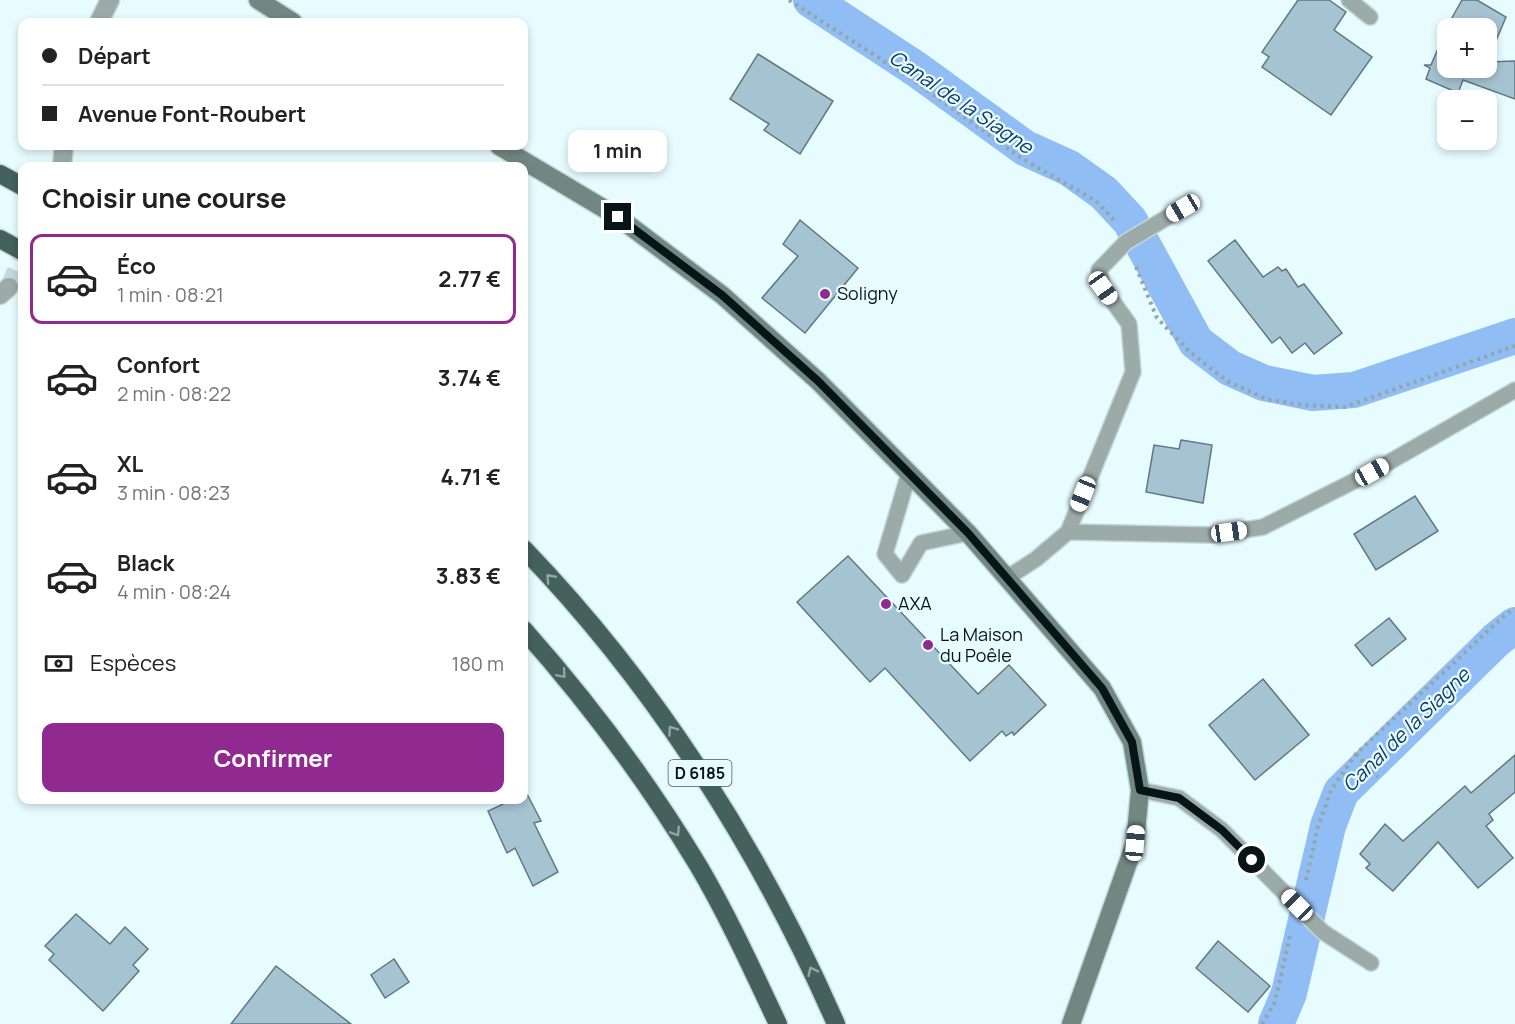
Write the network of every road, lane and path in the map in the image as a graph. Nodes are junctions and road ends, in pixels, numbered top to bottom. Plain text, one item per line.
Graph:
1 (110, 0) edge
2 (258, 0) edge
3 (789, 0) edge
4 (1349, 0) edge
5 (1370, 17) dead end
6 (101, 18) edge
7 (287, 18) edge
8 (506, 150) edge
9 (526, 162) edge
10 (528, 163) edge
11 (0, 174) edge
12 (18, 184) edge
13 (1183, 208) dead end
14 (0, 239) edge
15 (1129, 241) junction
16 (18, 249) edge
17 (1515, 346) edge
18 (1515, 390) edge
19 (909, 473) junction
20 (1068, 532) junction
21 (968, 533) junction
22 (528, 554) edge
23 (1007, 578) junction
24 (1515, 609) edge
25 (528, 635) edge
26 (1356, 754) junction
27 (1378, 777) dead end
28 (1140, 790) junction
29 (1300, 909) junction
30 (1371, 963) dead end
31 (778, 1024) edge
32 (836, 1024) edge
33 (1071, 1024) edge
34 (1262, 1024) edge

1 - 6 street
2 - 7 main road
3 - 15 path
4 - 5 lane
8 - 9 main road
10 - 19 main road
11 - 12 highway
13 - 15 lane
14 - 16 highway
15 - 17 path
15 - 20 lane
18 - 20 lane
19 - 21 main road
19 - 21 lane
20 - 23 lane
21 - 23 main road
32 -> 22 highway, D 6185
23 - 28 main road
24 - 26 path
25 -> 31 highway, D 6185
26 - 27 path
26 - 29 path
28 - 29 lane
28 - 33 main road
29 - 30 lane
29 - 34 path

